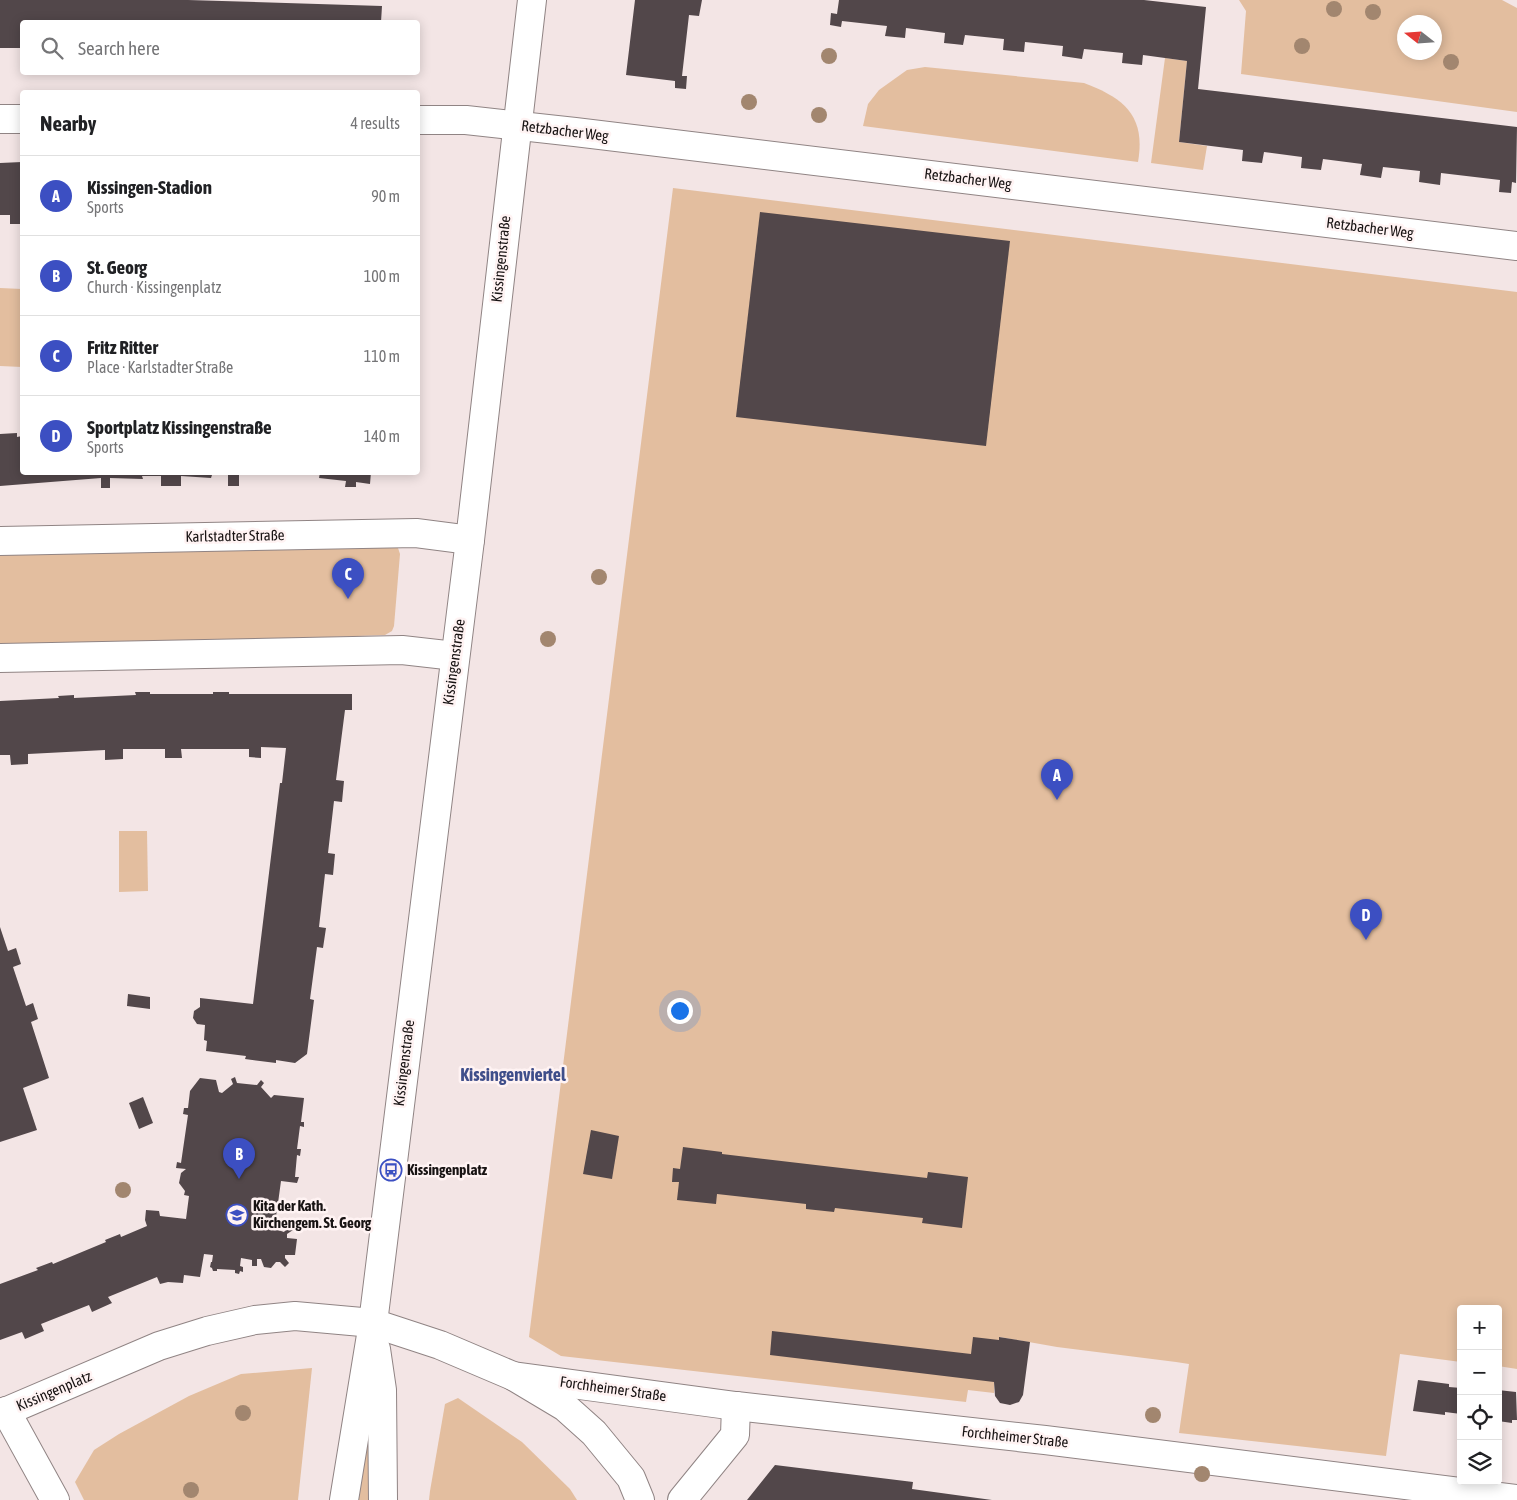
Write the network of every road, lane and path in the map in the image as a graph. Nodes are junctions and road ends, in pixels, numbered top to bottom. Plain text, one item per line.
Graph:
1 (532, 0) edge
2 (0, 119) edge
3 (20, 119) edge
4 (420, 120) edge
5 (517, 125) junction
6 (1517, 246) edge
7 (470, 540) junction
8 (0, 541) edge
9 (455, 656) junction
10 (0, 658) edge
11 (373, 1323) junction
12 (513, 1376) junction
13 (736, 1406) junction
14 (3, 1412) edge
15 (1517, 1499) edge
16 (55, 1500) edge
17 (344, 1500) edge
18 (383, 1500) edge
19 (640, 1500) edge
20 (682, 1500) edge

1 - 5 street, Kissingenstraße
2 - 3 street
4 - 5 street, Retzbacher Weg
5 - 6 street, Retzbacher Weg
5 - 7 street, Kissingenstraße
7 - 8 street, Karlstadter Straße
7 - 9 street, Kissingenstraße
9 - 10 street
9 - 11 street, Kissingenstraße
11 - 12 street, Kissingenplatz
11 - 14 street, Kissingenplatz
11 - 17 street, Kissingenstraße
11 - 18 street, Kissingenstraße
12 - 13 street, Forchheimer Straße
12 - 19 street, Kissingenplatz
13 - 15 street, Forchheimer Straße
13 - 20 street
14 - 16 street, Kissingenplatz

